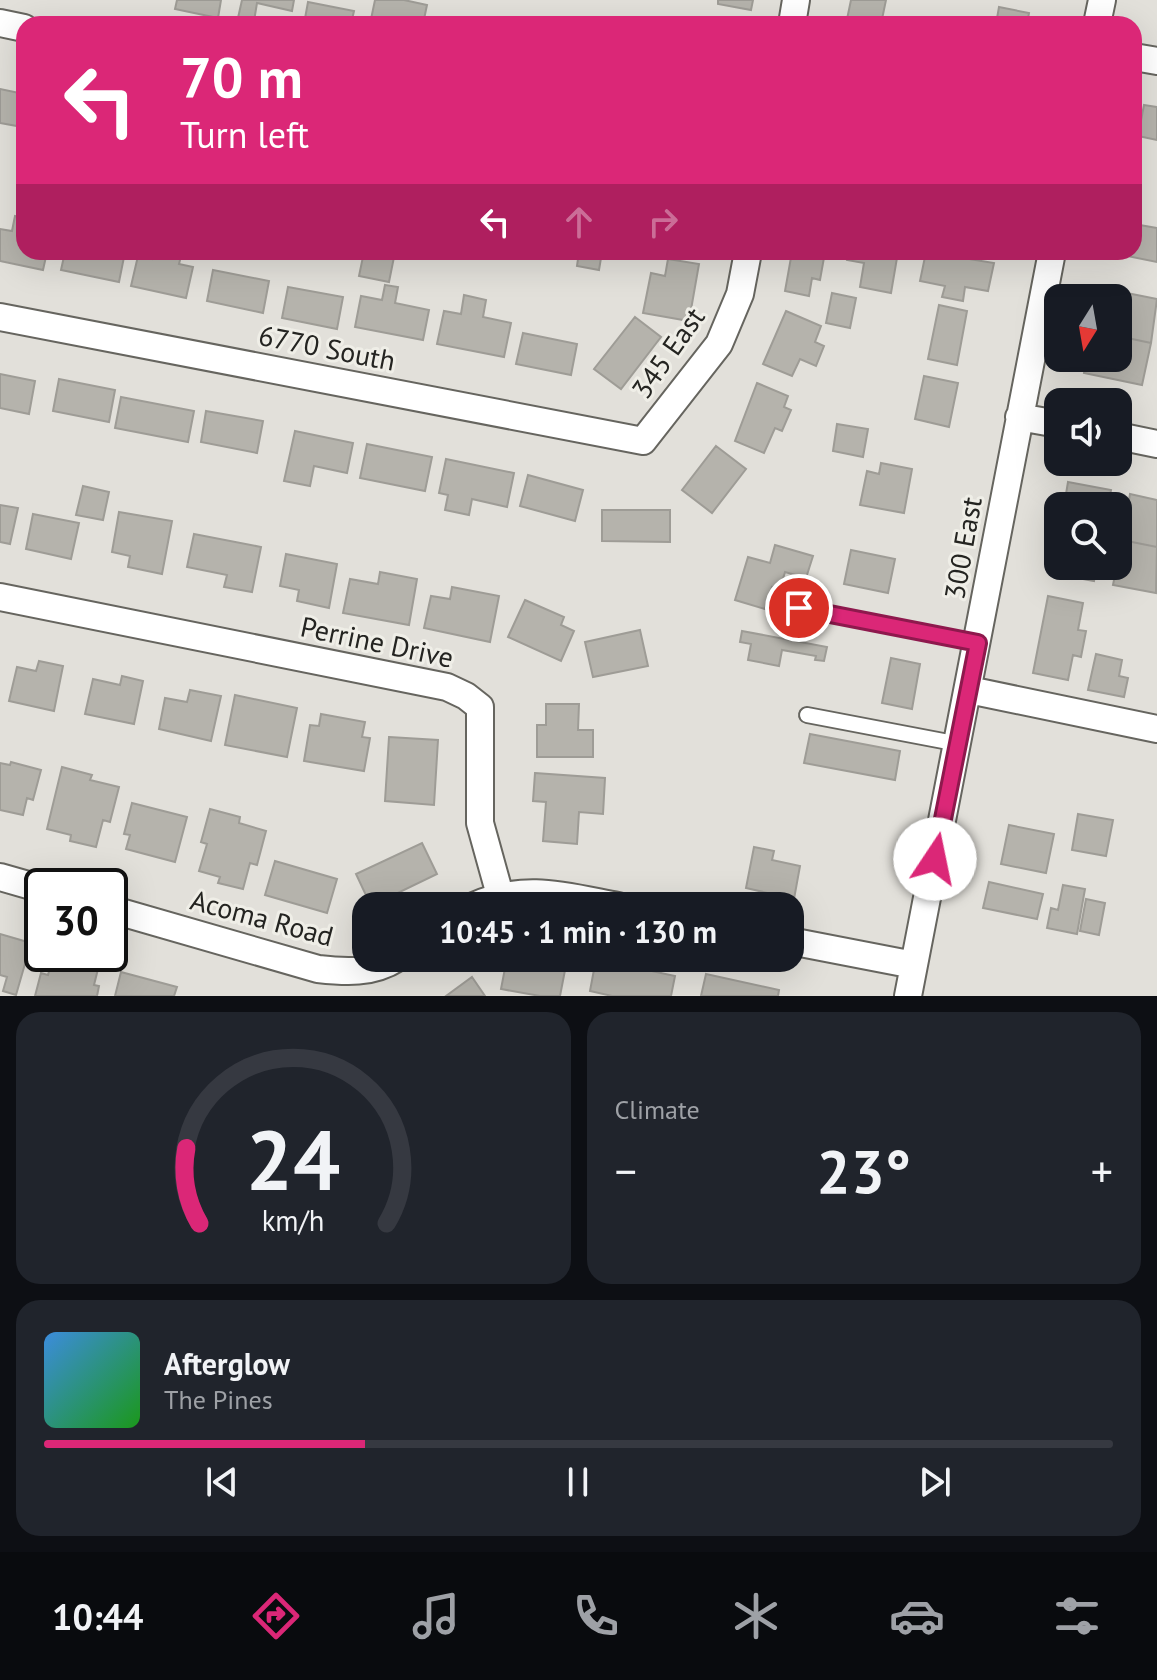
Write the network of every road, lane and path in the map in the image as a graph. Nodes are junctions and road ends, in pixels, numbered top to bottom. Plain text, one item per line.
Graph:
1 (746, 260) edge
2 (1050, 260) edge
3 (0, 317) edge
4 (1019, 417) junction
5 (1044, 421) edge
6 (1132, 439) edge
7 (643, 441) joint
8 (1157, 444) edge
9 (0, 597) edge
10 (799, 608) dead end
11 (978, 643) junction
12 (969, 690) junction
13 (807, 715) dead end
14 (1157, 729) edge
15 (959, 744) junction
16 (0, 877) edge
17 (24, 884) edge
18 (499, 892) edge
19 (128, 914) edge
20 (804, 944) edge
21 (914, 965) junction
22 (352, 972) edge
23 (908, 996) edge

1 - 7 street, 345 East
2 - 4 street, 300 East
3 - 7 street, 6770 South
4 - 5 street
4 - 11 street, 300 East
6 - 8 street
9 - 18 street, Perrine Drive
10 - 11 lane
11 - 12 street, 300 East
12 - 14 street
12 - 15 street, 300 East
13 - 15 lane
15 - 21 street, 300 East
16 - 17 street
19 - 22 street, Acoma Road
20 - 21 street
21 - 23 street, 300 East

